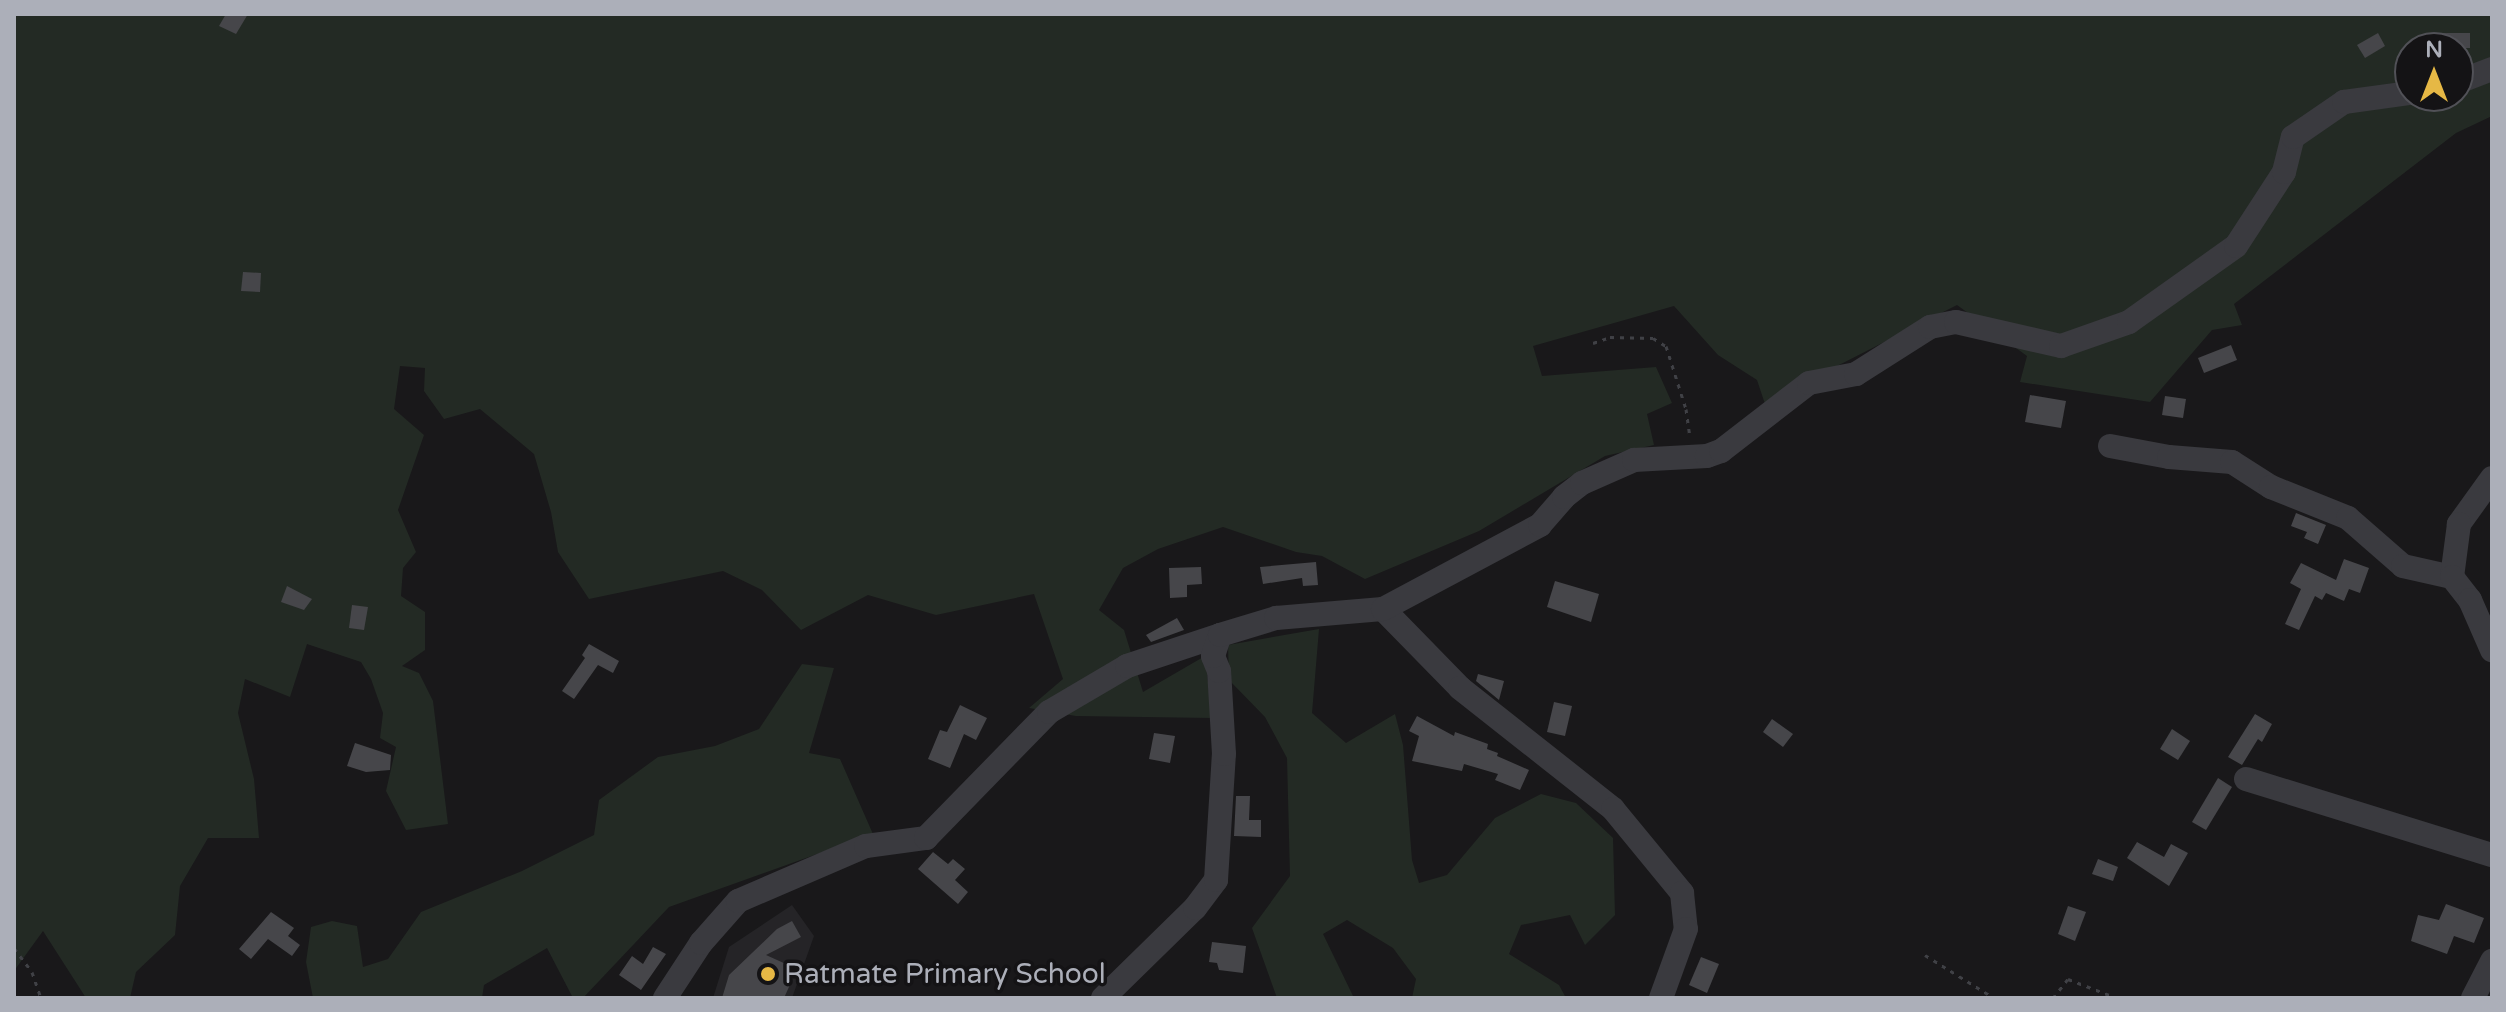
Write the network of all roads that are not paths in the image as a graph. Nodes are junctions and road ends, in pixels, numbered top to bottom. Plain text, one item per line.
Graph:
1 (2394, 95) edge
2 (2110, 446) dead end
3 (2492, 478) edge
4 (2452, 577) junction
5 (1383, 609) junction
6 (1220, 635) junction
7 (2492, 650) edge
8 (2246, 779) dead end
9 (2492, 855) edge
10 (2492, 961) edge
11 (665, 998) edge
12 (1103, 998) edge
13 (1661, 998) edge
14 (2473, 998) edge

1 - 5 street
2 - 4 street
3 - 4 street
4 - 7 street
5 - 6 street
5 - 13 street
6 - 11 street
6 - 12 street
8 - 9 street
10 - 14 street

